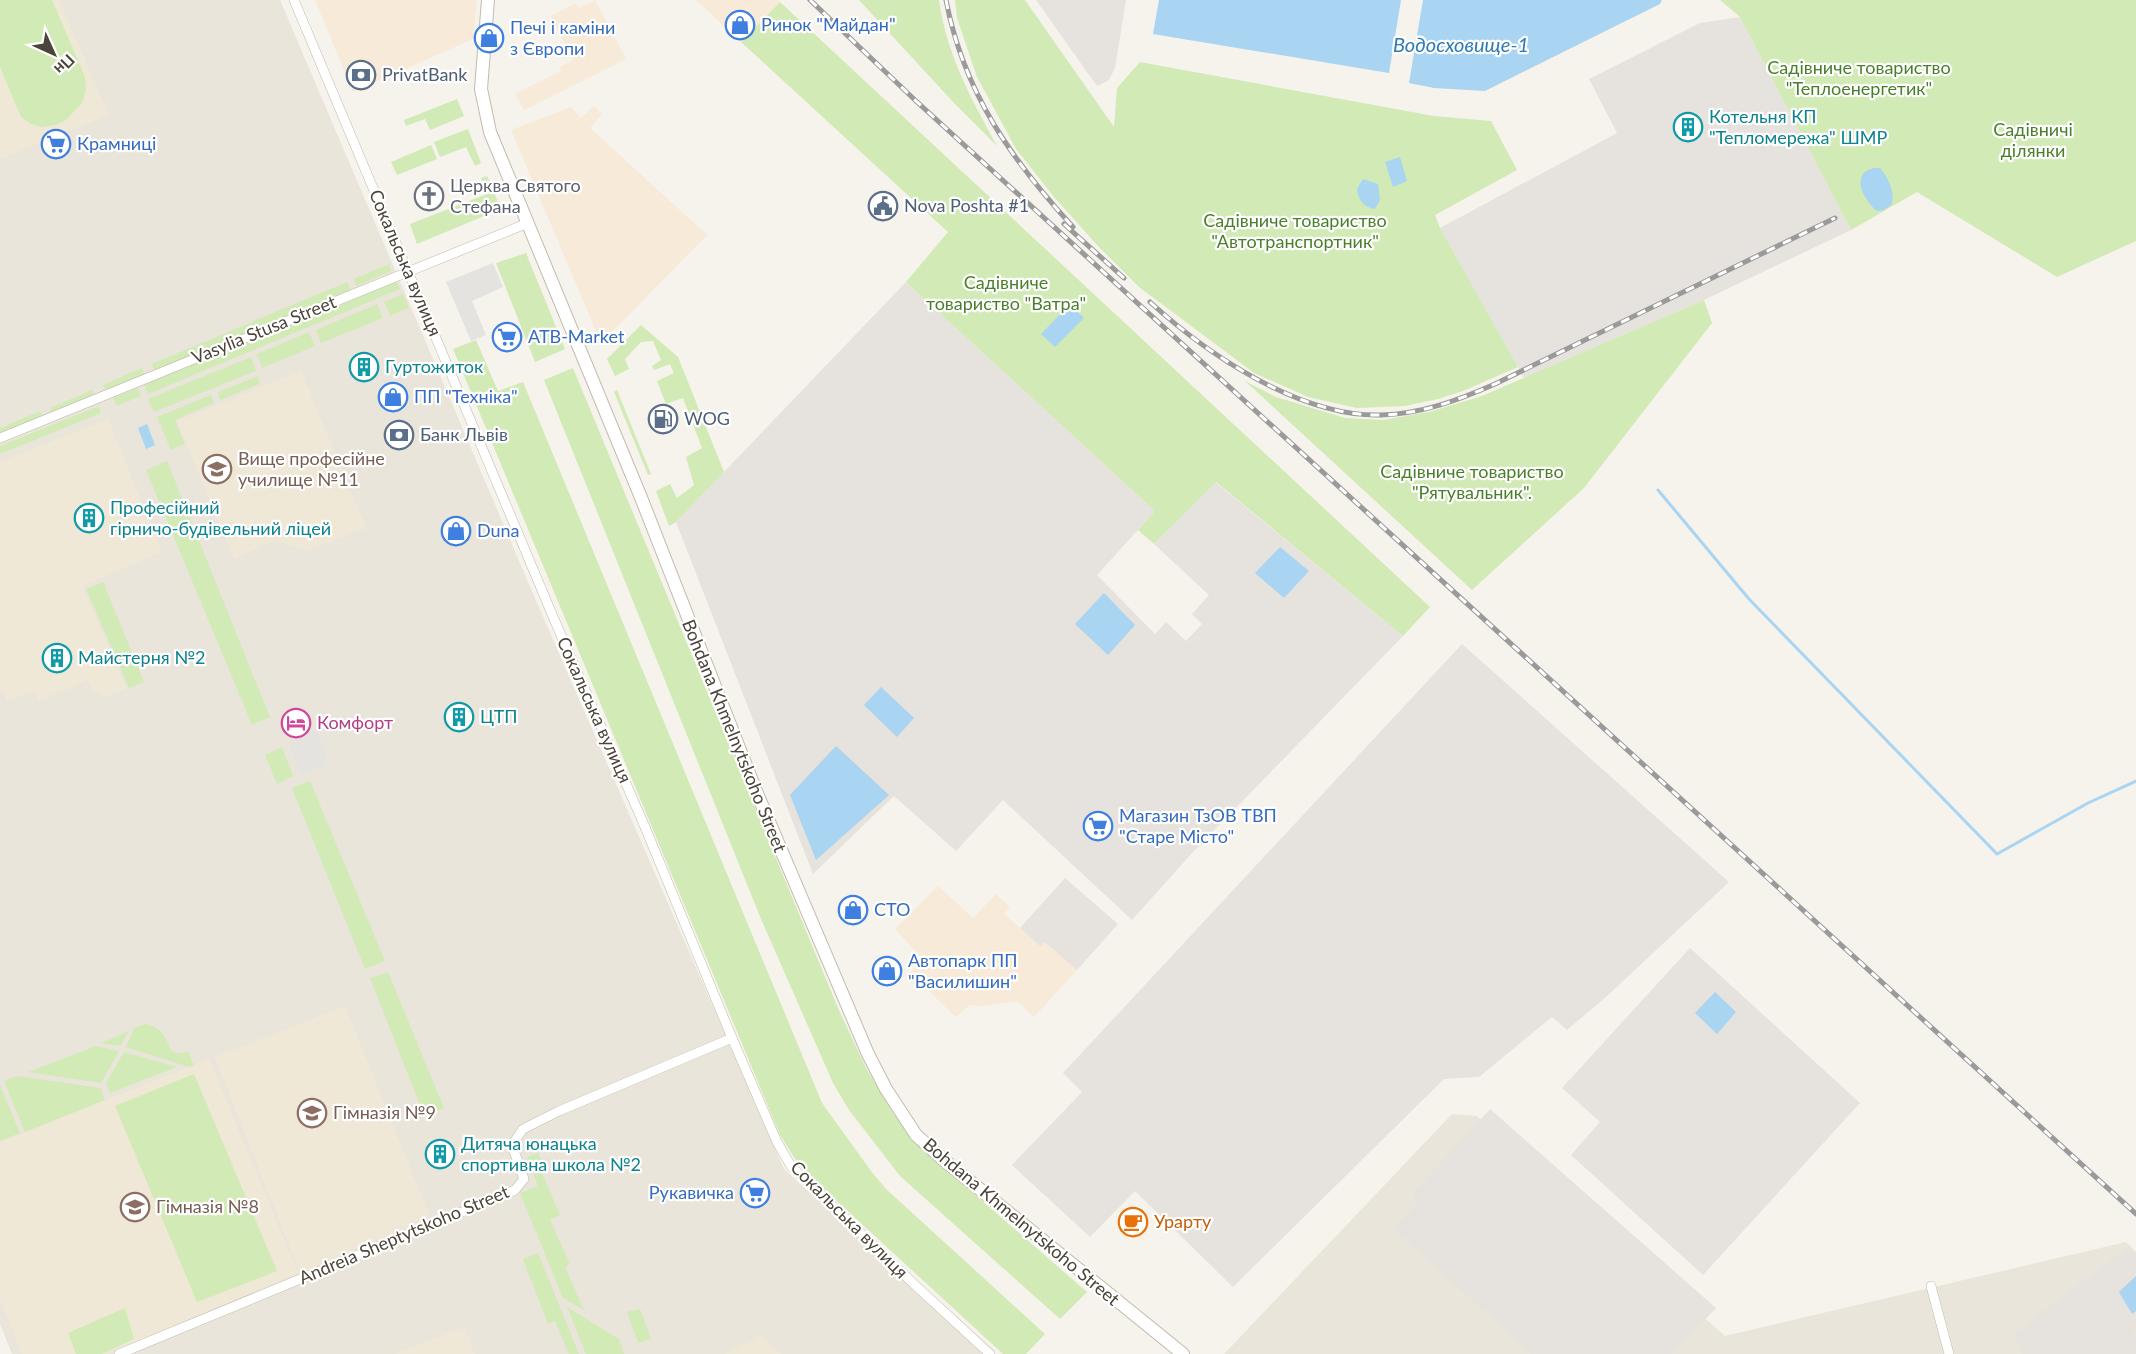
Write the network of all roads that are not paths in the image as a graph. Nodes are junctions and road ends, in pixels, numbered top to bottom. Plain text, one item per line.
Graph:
1 (294, 0) edge
2 (488, 0) edge
3 (528, 223) junction
4 (409, 271) junction
5 (0, 438) edge
6 (732, 1038) junction
7 (1931, 1286) dead end
8 (119, 1354) edge
9 (990, 1354) edge
10 (1183, 1354) edge
11 (1949, 1354) edge

1 - 4 street, Сокальська вулиця
2 - 3 street, Bohdana Khmelnytskoho Street
3 - 4 street, Vasylia Stusa Street
3 - 10 street, Bohdana Khmelnytskoho Street
4 - 5 street, Vasylia Stusa Street
4 - 6 street, Сокальська вулиця
6 - 8 street, Andreia Sheptytskoho Street
6 - 9 street, Сокальська вулиця
7 - 11 street

